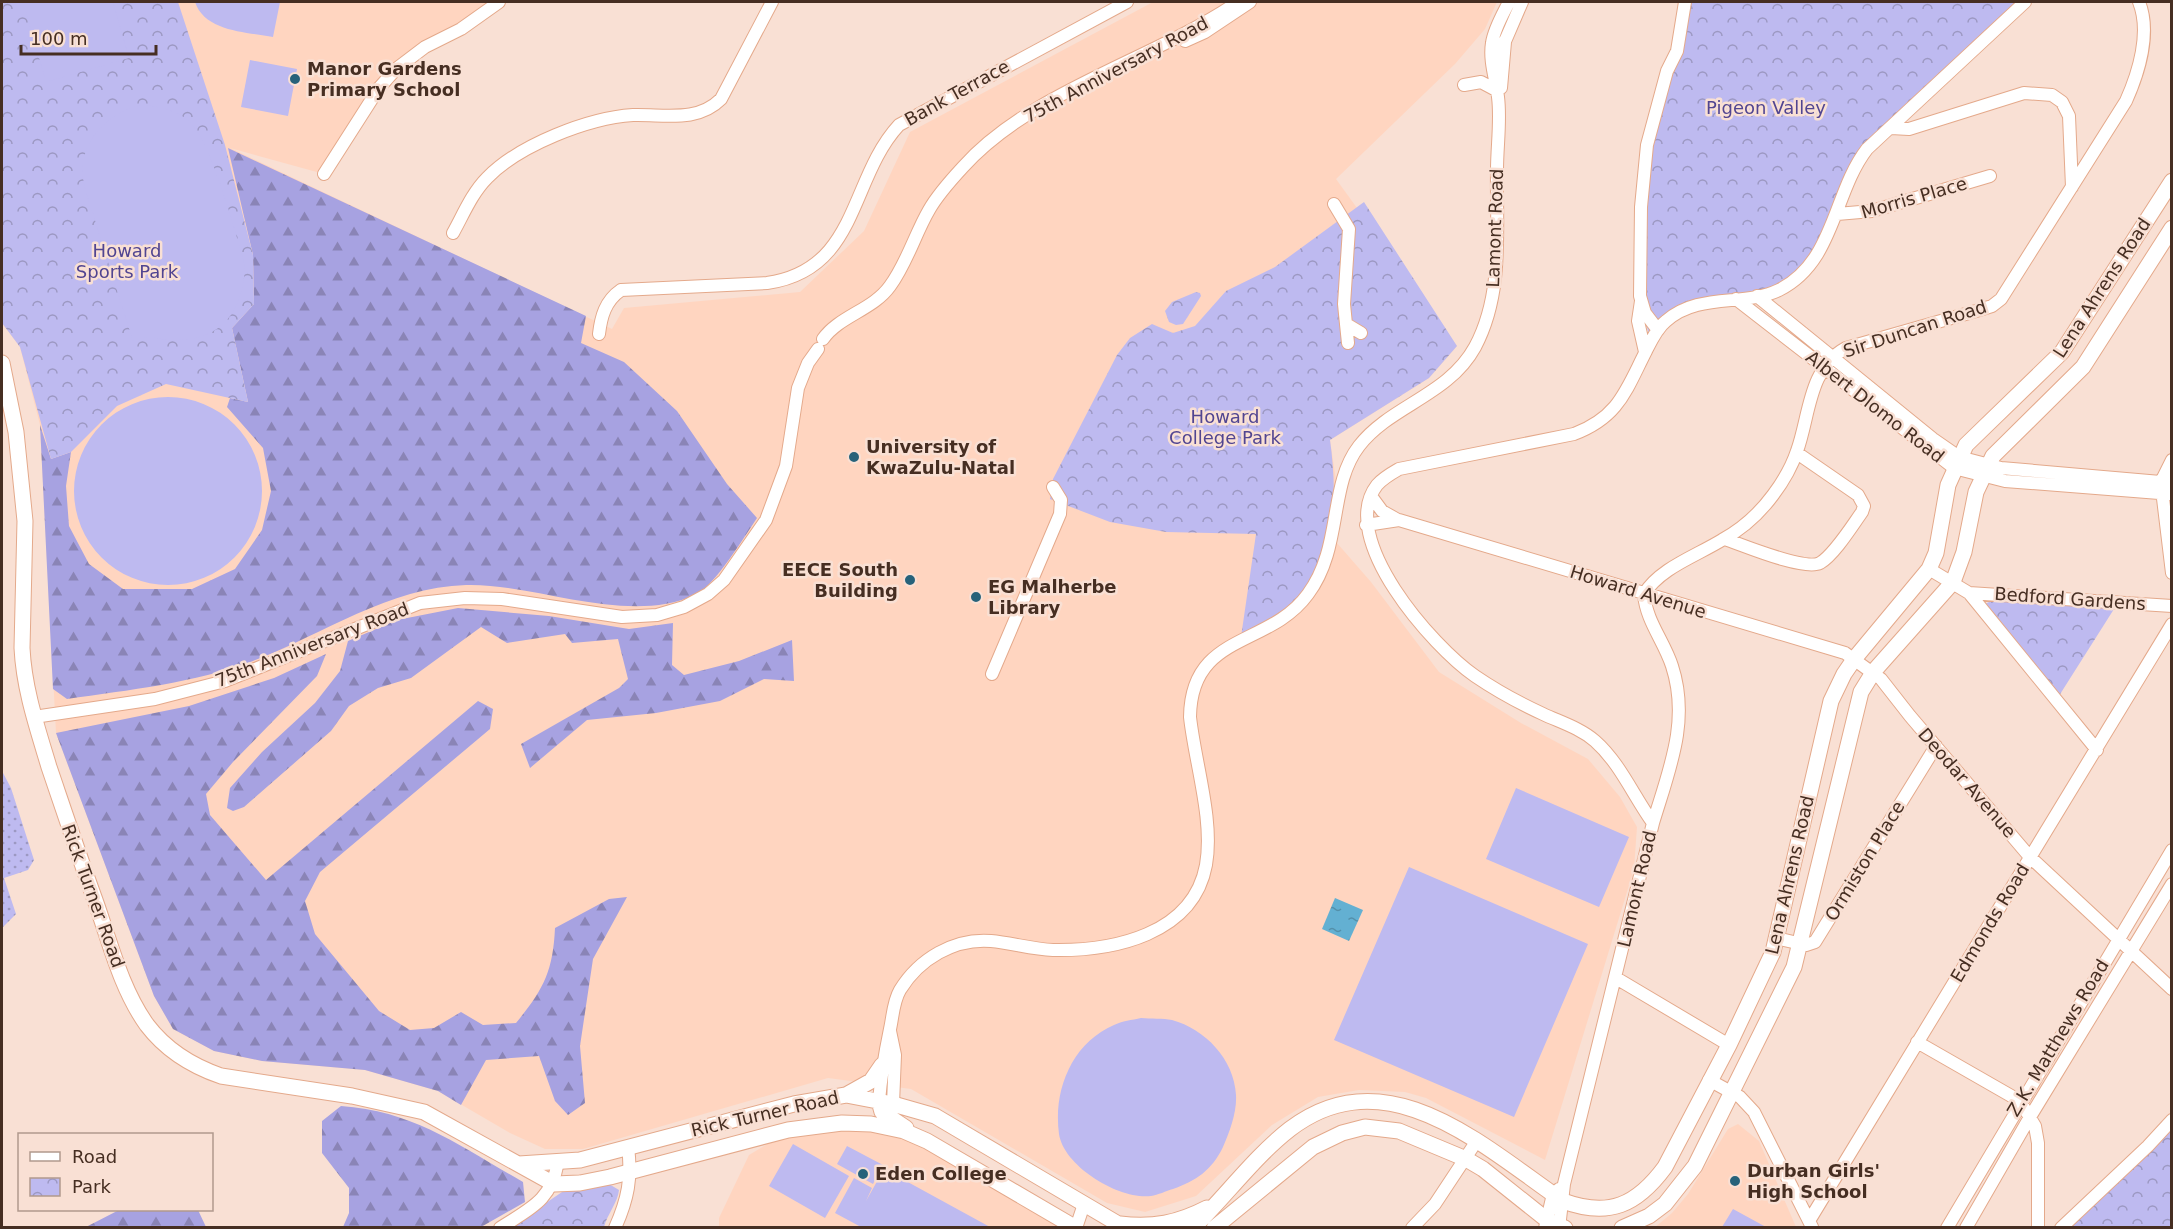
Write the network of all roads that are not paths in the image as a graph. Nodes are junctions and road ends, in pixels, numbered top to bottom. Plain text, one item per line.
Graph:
1 (499, 2) edge
2 (772, 2) edge
3 (1127, 2) edge
4 (1238, 2) edge
5 (1250, 2) edge
6 (1509, 2) edge
7 (1522, 2) edge
8 (1685, 2) edge
9 (2025, 2) edge
10 (2139, 2) edge
11 (1506, 39) junction
12 (1492, 59) junction
13 (1133, 60) junction
14 (1464, 85) dead end
15 (1497, 94) junction
16 (1891, 128) junction
17 (324, 174) dead end
18 (1990, 176) dead end
19 (2172, 181) edge
20 (2072, 188) junction
21 (1335, 204) dead end
22 (1837, 214) junction
23 (2144, 224) junction
24 (2169, 232) edge
25 (453, 233) dead end
26 (1757, 296) junction
27 (1736, 299) junction
28 (1641, 301) junction
29 (1346, 324) junction
30 (1658, 330) junction
31 (1361, 333) dead end
32 (599, 334) dead end
33 (1348, 343) dead end
34 (1646, 352) junction
35 (2062, 352) junction
36 (1826, 362) junction
37 (2, 363) edge
38 (2083, 366) junction
39 (1797, 453) junction
40 (2172, 460) edge
41 (1957, 463) junction
42 (1985, 471) junction
43 (1053, 487) dead end
44 (2166, 488) edge
45 (1371, 496) junction
46 (1399, 520) junction
47 (1421, 527) junction
48 (1368, 530) junction
49 (1725, 539) junction
50 (1929, 569) junction
51 (2172, 573) edge
52 (1953, 582) junction
53 (1969, 592) junction
54 (1644, 594) junction
55 (2172, 606) edge
56 (2172, 624) edge
57 (1855, 658) junction
58 (1874, 671) junction
59 (992, 674) dead end
60 (34, 717) junction
61 (1936, 746) junction
62 (2097, 750) junction
63 (1807, 804) junction
64 (1831, 810) junction
65 (1653, 823) junction
66 (2172, 850) edge
67 (2030, 857) junction
68 (2172, 884) edge
69 (1776, 938) junction
70 (2118, 939) junction
71 (1799, 944) junction
72 (2131, 951) junction
73 (1616, 978) junction
74 (2172, 989) edge
75 (890, 1030) junction
76 (1917, 1042) junction
77 (1729, 1045) junction
78 (882, 1065) junction
79 (1709, 1080) junction
80 (1732, 1093) junction
81 (846, 1095) junction
82 (2020, 1101) junction
83 (885, 1106) junction
84 (2030, 1117) junction
85 (2172, 1120) edge
86 (854, 1123) junction
87 (926, 1141) junction
88 (1476, 1142) junction
89 (628, 1147) junction
90 (1466, 1159) junction
91 (558, 1162) junction
92 (519, 1164) junction
93 (631, 1171) junction
94 (1249, 1171) junction
95 (554, 1184) junction
96 (1265, 1188) junction
97 (1560, 1193) junction
98 (1221, 1201) junction
99 (1084, 1204) junction
100 (1236, 1209) junction
101 (1063, 1223) edge
102 (1810, 1224) edge
103 (1555, 1225) edge
104 (1123, 1226) edge
105 (500, 1227) edge
106 (615, 1227) edge
107 (1076, 1227) edge
108 (1193, 1227) edge
109 (1214, 1227) edge
110 (1229, 1227) edge
111 (1412, 1227) edge
112 (1622, 1227) edge
113 (1947, 1227) edge
114 (1966, 1227) edge
115 (2038, 1227) edge
116 (2061, 1227) edge

1 - 17 street
2 - 25 street
3 - 32 street, Bank Terrace
4 - 13 street, 75th Anniversary Road
5 - 13 street
6 - 12 street, Lamont Road
7 - 11 street
8 - 28 street
9 - 16 street
10 - 20 street, Sir Duncan Road
11 - 12 street
11 - 15 street, Lamont Road
12 - 15 street, Lamont Road
13 - 60 street, 75th Anniversary Road
14 - 15 street
15 - 75 street, Lamont Road
16 - 20 street
16 - 22 street
18 - 22 street, Morris Place
19 - 23 main road, Lena Ahrens Road
20 - 36 street, Sir Duncan Road
21 - 29 street
22 - 26 street
23 - 24 main road
23 - 35 main road, Lena Ahrens Road
24 - 38 main road, Lena Ahrens Road
26 - 27 street
26 - 36 street, Albert Dlomo Road
27 - 30 street
27 - 36 street, Albert Dlomo Road
28 - 30 street
28 - 34 street
29 - 31 street
29 - 33 street
30 - 34 street
34 - 45 street
35 - 38 main road
35 - 41 main road, Lena Ahrens Road
36 - 39 street, Sir Duncan Road
36 - 41 street, Albert Dlomo Road
37 - 60 main road, Rick Turner Road
38 - 42 main road, Lena Ahrens Road
39 - 49 street, Sir Duncan Road
39 - 49 street
40 - 44 street
41 - 42 street, Albert Dlomo Road
41 - 50 main road, Lena Ahrens Road
42 - 44 street, Albert Dlomo Road
42 - 52 main road, Lena Ahrens Road
43 - 59 street
44 - 51 street
45 - 46 street, Howard Avenue
45 - 48 street
46 - 47 street, Howard Avenue
46 - 48 street, Howard Avenue
47 - 48 street, Howard Avenue
47 - 54 street, Howard Avenue
48 - 65 street, Lamont Road
49 - 54 street, Sir Duncan Road
50 - 52 street, Bedford Gardens
50 - 57 main road, Lena Ahrens Road
52 - 53 street, Bedford Gardens
52 - 58 main road, Lena Ahrens Road
53 - 55 street, Bedford Gardens
53 - 62 street, Bedford Gardens
54 - 57 street, Howard Avenue
54 - 65 street
56 - 62 street, Edmonds Road
57 - 58 street, Howard Avenue
57 - 63 main road, Lena Ahrens Road
58 - 61 street, Deodar Avenue
58 - 64 main road, Lena Ahrens Road
60 - 92 main road, Rick Turner Road
61 - 67 street, Deodar Avenue
61 - 71 street, Ormiston Place
62 - 67 street, Edmonds Road
63 - 64 main road
63 - 69 main road, Lena Ahrens Road
64 - 71 main road, Lena Ahrens Road
65 - 73 street, Lamont Road
66 - 70 street, Z.K. Matthews Road
67 - 70 street, Deodar Avenue
67 - 76 street, Edmonds Road
68 - 72 street, Z.K. Matthews Road
69 - 71 street
69 - 77 main road, Lena Ahrens Road
70 - 72 street, Deodar Avenue
70 - 82 street, Z.K. Matthews Road
71 - 80 main road, Lena Ahrens Road
72 - 74 street, Deodar Avenue
72 - 84 street, Z.K. Matthews Road
73 - 77 street
73 - 97 street, Lamont Road
75 - 78 street, Lamont Road
75 - 83 street
76 - 82 street
76 - 102 street, Edmonds Road
77 - 79 main road, Lena Ahrens Road
78 - 81 main road
78 - 83 street, Lamont Road
79 - 80 street
79 - 97 main road, Lena Ahrens Road
80 - 102 street
80 - 112 main road, Lena Ahrens Road
81 - 83 main road, Rick Turner Road
81 - 89 main road, Rick Turner Road
82 - 84 street
82 - 113 street, Z.K. Matthews Road
83 - 86 main road
83 - 87 main road
83 - 99 main road, Rick Turner Road
84 - 114 street, Z.K. Matthews Road
84 - 115 street
85 - 116 street
86 - 87 main road, Rick Turner Road
86 - 93 main road, Rick Turner Road
87 - 101 main road, Rick Turner Road
88 - 90 street
88 - 94 main road, Lena Ahrens Road
88 - 97 main road, Lena Ahrens Road
89 - 91 main road, Rick Turner Road
89 - 93 street
90 - 96 main road
90 - 103 main road
90 - 111 street
91 - 92 main road, Rick Turner Road
91 - 95 street
92 - 95 main road, Rick Turner Road
93 - 95 main road, Rick Turner Road
93 - 106 street
94 - 96 main road
94 - 98 main road, Lena Ahrens Road
95 - 105 street
96 - 100 main road
97 - 103 street, Lamont Road
98 - 104 main road
98 - 108 main road, Lena Ahrens Road
99 - 104 main road, Rick Turner Road
99 - 107 street
100 - 109 main road
100 - 110 main road
101 - 107 main road, Rick Turner Road

